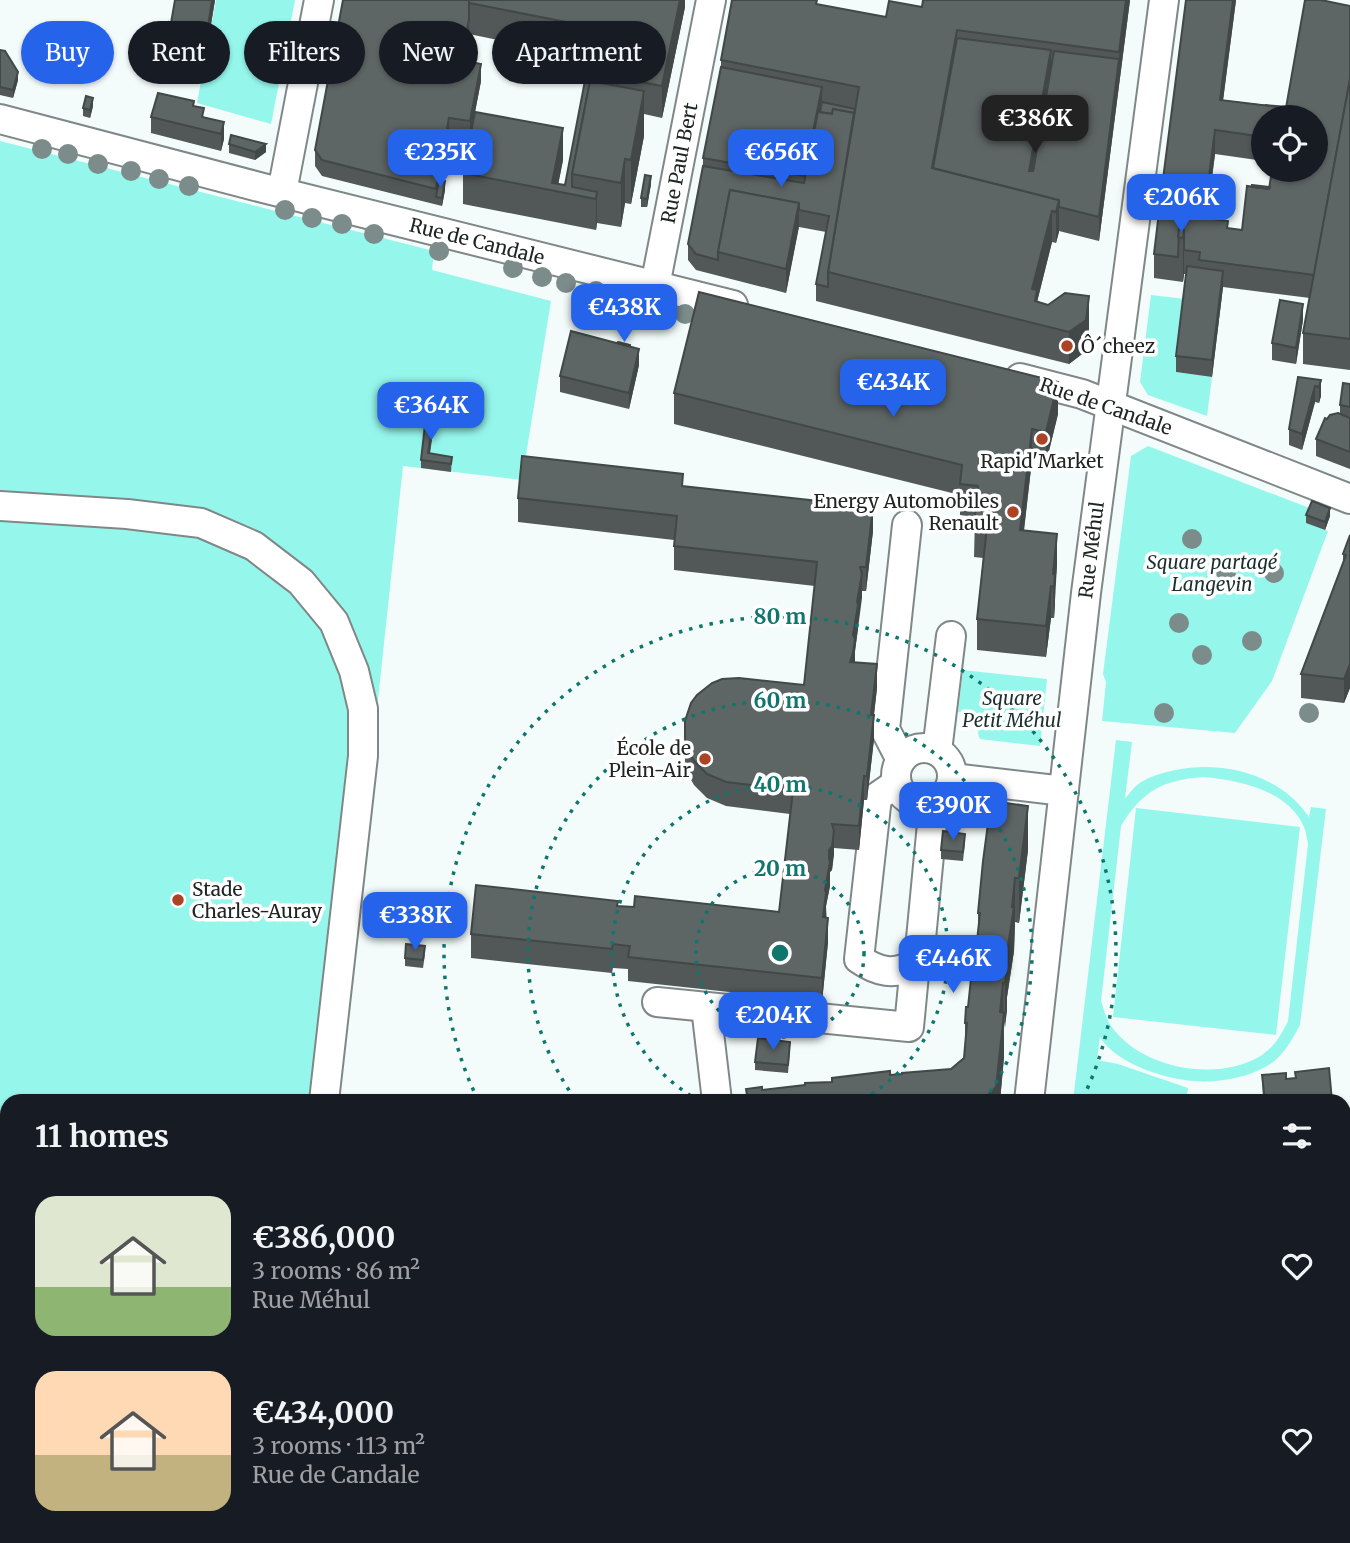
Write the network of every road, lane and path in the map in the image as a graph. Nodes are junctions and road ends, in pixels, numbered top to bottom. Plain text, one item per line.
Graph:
1 (319, 0) edge
2 (711, 0) edge
3 (1164, 0) edge
4 (0, 118) edge
5 (282, 192) junction
6 (655, 286) junction
7 (761, 312) edge
8 (997, 372) edge
9 (1110, 405) junction
10 (1350, 499) edge
11 (0, 506) edge
12 (907, 525) dead end
13 (951, 636) dead end
14 (937, 751) junction
15 (899, 772) junction
16 (952, 779) junction
17 (1064, 791) junction
18 (934, 803) junction
19 (915, 964) junction
20 (657, 1002) dead end
21 (706, 1007) junction
22 (325, 1094) edge
23 (716, 1094) edge
24 (1030, 1094) edge

1 - 5 street
2 - 6 street, Rue Paul Bert
3 - 9 street, Rue Méhul
4 - 5 street, Rue de Candale
5 - 6 street, Rue de Candale
6 - 7 street, Rue de Candale
8 - 9 street, Rue de Candale
9 - 10 street, Rue de Candale
9 - 17 street, Rue Méhul
11 - 22 street
12 - 15 street
13 - 14 street
14 - 15 street
14 - 16 street
15 - 18 street
15 - 19 street
16 - 17 street
16 - 18 street
17 - 24 street, Rue Méhul
18 - 19 street
19 - 21 street
20 - 21 street
21 - 23 street

